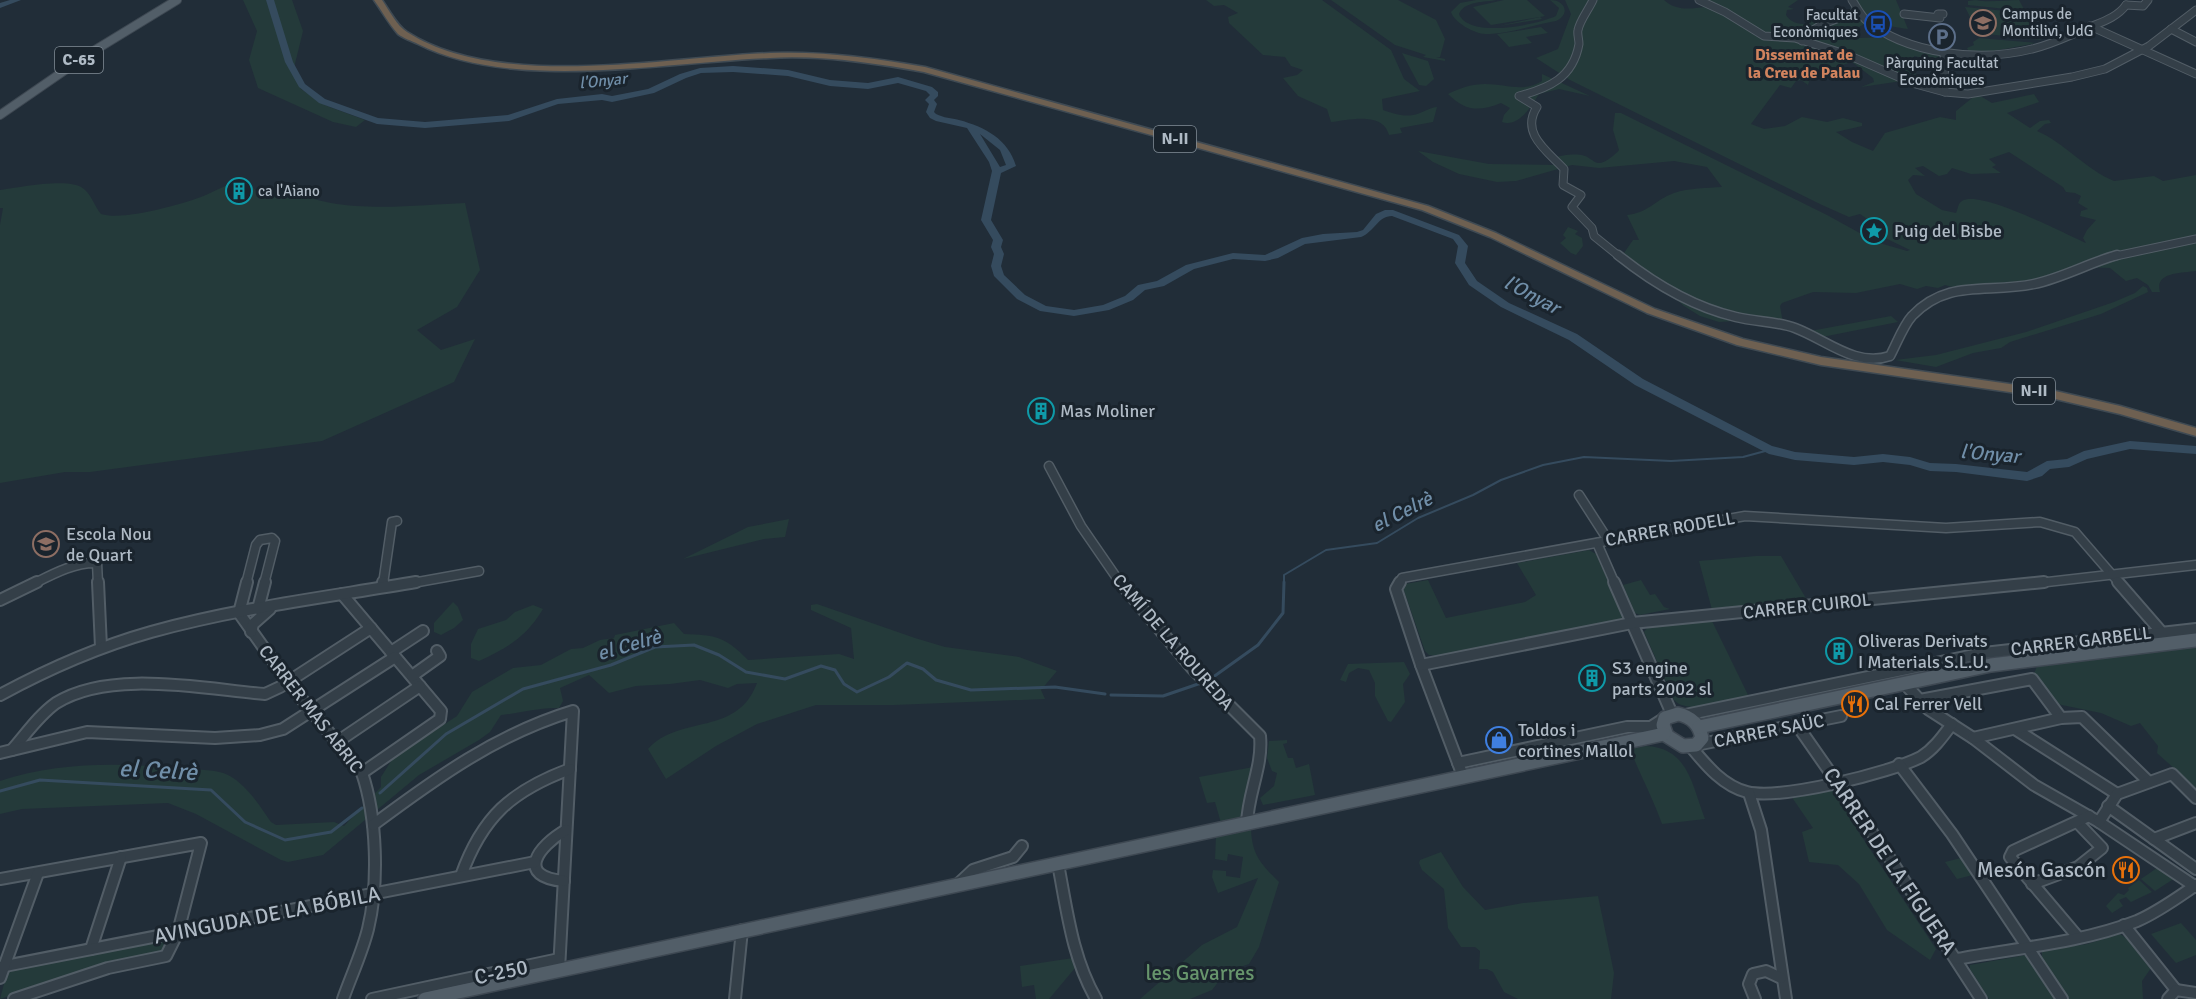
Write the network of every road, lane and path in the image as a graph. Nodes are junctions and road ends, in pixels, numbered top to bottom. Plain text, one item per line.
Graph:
1 (177, 0) edge
2 (378, 0) edge
3 (1593, 0) edge
4 (1699, 0) edge
5 (1852, 0) edge
6 (2148, 0) edge
7 (2126, 3) edge
8 (1858, 11) junction
9 (1904, 14) dead end
10 (2194, 14) edge
11 (1943, 17) dead end
12 (2091, 26) junction
13 (2170, 29) junction
14 (1802, 40) junction
15 (2196, 42) edge
16 (2141, 50) junction
17 (1944, 51) junction
18 (2196, 74) edge
19 (1944, 92) junction
20 (0, 115) edge
21 (2196, 239) edge
22 (2196, 432) edge
23 (1048, 466) dead end
24 (1579, 495) dead end
25 (398, 521) dead end
26 (1608, 540) junction
27 (1597, 543) junction
28 (2196, 565) edge
29 (479, 571) dead end
30 (2112, 575) junction
31 (382, 587) junction
32 (342, 594) junction
33 (0, 600) edge
34 (272, 607) junction
35 (258, 609) junction
36 (239, 613) junction
37 (1632, 623) junction
38 (371, 628) junction
39 (2196, 629) edge
40 (423, 630) dead end
41 (2160, 631) junction
42 (251, 632) junction
43 (2196, 640) edge
44 (2170, 643) junction
45 (101, 647) junction
46 (437, 651) dead end
47 (393, 654) junction
48 (1421, 665) junction
49 (412, 676) junction
50 (288, 682) junction
51 (1904, 683) junction
52 (420, 686) junction
53 (0, 695) edge
54 (1920, 700) junction
55 (311, 711) junction
56 (1674, 716) junction
57 (1841, 716) dead end
58 (2061, 718) junction
59 (1952, 724) junction
60 (1797, 726) junction
61 (1699, 727) junction
62 (2015, 729) junction
63 (1664, 734) junction
64 (1973, 738) junction
65 (337, 742) junction
66 (1694, 746) junction
67 (12, 750) junction
68 (0, 753) edge
69 (1458, 763) junction
70 (1899, 764) junction
71 (570, 769) junction
72 (362, 773) junction
73 (1463, 776) junction
74 (1836, 781) junction
75 (2149, 782) junction
76 (1749, 793) junction
77 (2117, 794) junction
78 (2196, 798) edge
79 (2108, 806) junction
80 (2094, 819) junction
81 (1247, 823) junction
82 (2078, 823) junction
83 (2196, 823) edge
84 (373, 825) junction
85 (566, 830) junction
86 (2154, 839) junction
87 (1022, 846) dead end
88 (122, 857) junction
89 (535, 862) junction
90 (1058, 864) junction
91 (2196, 869) edge
92 (38, 873) junction
93 (461, 876) junction
94 (0, 879) edge
95 (564, 881) junction
96 (2032, 884) junction
97 (957, 885) junction
98 (2196, 886) edge
99 (372, 895) junction
100 (2124, 925) junction
101 (742, 930) junction
102 (178, 932) junction
103 (2077, 936) junction
104 (2028, 945) junction
105 (91, 949) junction
106 (1957, 959) junction
107 (559, 965) junction
108 (1, 970) edge
109 (1781, 978) junction
110 (2196, 993) edge
111 (2172, 994) edge
112 (14, 999) edge
113 (343, 999) edge
114 (372, 999) edge
115 (425, 999) edge
116 (735, 999) edge
117 (1096, 999) edge
118 (1755, 999) edge
119 (1786, 999) edge
120 (1981, 999) edge
121 (2062, 999) edge

1 - 20 main road, C-65
2 - 22 highway, N-II
3 - 21 street
4 - 14 street
5 - 8 street
6 - 7 street
7 - 12 street
8 - 14 street
8 - 17 street
9 - 11 street
10 - 13 street
12 - 16 street
12 - 17 street
13 - 15 street
13 - 16 street
14 - 19 street
16 - 18 street
16 - 19 street
17 - 19 street
23 - 81 street, CAMÍ DE LA ROUREDA
24 - 26 street
25 - 31 street
26 - 27 street, CARRER RODELL
26 - 30 street, CARRER RODELL
27 - 37 street
27 - 48 street, CARRER RODELL
28 - 30 street, CARRER CUIROL
29 - 31 street
30 - 37 street, CARRER CUIROL
30 - 41 street, CARRER RODELL
31 - 32 street
32 - 34 street
32 - 38 street
33 - 45 street
34 - 35 street
34 - 42 street, CARRER MAS ABRIC
35 - 36 street
35 - 36 street
36 - 42 street, CARRER MAS ABRIC
36 - 45 street
37 - 48 street, CARRER CUIROL
37 - 56 street
38 - 47 street
38 - 50 street
39 - 41 street, CARRER GARBELL
40 - 47 street
41 - 44 street, CARRER RODELL
41 - 56 street, CARRER GARBELL
42 - 50 street, CARRER MAS ABRIC
43 - 44 main road
44 - 51 main road
45 - 53 street
46 - 49 street
47 - 49 street
47 - 55 street
48 - 69 street, CARRER RODELL
49 - 52 street
50 - 55 street, CARRER MAS ABRIC
50 - 67 street
51 - 54 street
51 - 61 main road
52 - 65 street
52 - 72 street
54 - 58 street
54 - 59 street
55 - 65 street, CARRER MAS ABRIC
55 - 67 street
56 - 61 main road
56 - 63 main road
56 - 69 street, CARRER GARBELL
57 - 60 street, CARRER SAÜC
58 - 62 street
58 - 75 street
59 - 64 street
59 - 70 street
60 - 66 street, CARRER SAÜC
60 - 74 street, CARRER DE LA FIGUERA
61 - 66 main road
62 - 64 street
62 - 77 street
63 - 66 main road
63 - 73 main road, C-250
64 - 80 street
65 - 72 street, CARRER MAS ABRIC
66 - 76 street
67 - 68 street
69 - 73 street, CARRER RODELL
70 - 74 street
70 - 104 street
71 - 84 street
71 - 85 street
71 - 93 street
72 - 84 street, CARRER MAS ABRIC
73 - 81 main road, C-250
74 - 76 street
74 - 106 street, CARRER DE LA FIGUERA
75 - 77 street
75 - 78 street
76 - 109 street
77 - 79 street
79 - 80 street
79 - 86 street
80 - 82 street
80 - 98 street
81 - 90 main road, C-250
82 - 96 street
82 - 96 street
83 - 86 street
84 - 99 street, CARRER MAS ABRIC
85 - 89 street
85 - 95 street
86 - 91 street
87 - 97 street
88 - 92 street
88 - 102 street
88 - 105 street
89 - 93 street, AVINGUDA DE LA BÓBILA
89 - 95 street
90 - 97 main road, C-250
90 - 117 street
92 - 94 street
92 - 108 street
93 - 99 street, AVINGUDA DE LA BÓBILA
95 - 107 street
96 - 103 street
97 - 101 main road, C-250
98 - 100 street
99 - 102 street, AVINGUDA DE LA BÓBILA
99 - 113 street, CARRER MAS ABRIC
100 - 103 street
100 - 111 street
101 - 107 main road, C-250
101 - 116 street
102 - 105 street, AVINGUDA DE LA BÓBILA
102 - 112 street
103 - 104 street
104 - 106 street
104 - 121 street
105 - 108 street, AVINGUDA DE LA BÓBILA
106 - 120 street, CARRER DE LA FIGUERA
107 - 114 street, C-250
107 - 115 main road, C-250
109 - 118 street
109 - 119 street
110 - 111 street

